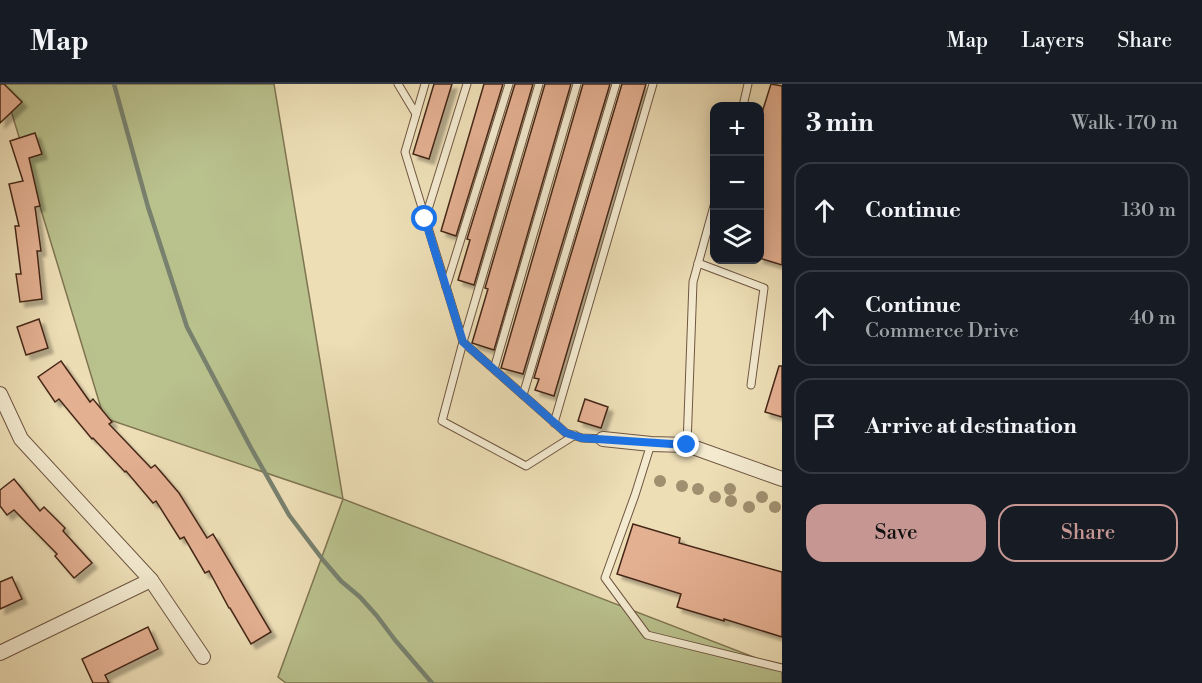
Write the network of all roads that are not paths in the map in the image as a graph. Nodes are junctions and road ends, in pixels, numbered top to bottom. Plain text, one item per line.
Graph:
1 (398, 84) edge
2 (425, 84) edge
3 (467, 84) edge
4 (509, 84) edge
5 (539, 84) edge
6 (577, 84) edge
7 (616, 84) edge
8 (653, 84) edge
9 (748, 84) edge
10 (744, 102) edge
11 (416, 114) junction
12 (713, 210) edge
13 (425, 219) junction
14 (698, 263) junction
15 (446, 287) junction
16 (463, 342) junction
17 (494, 369) junction
18 (751, 385) dead end
19 (0, 394) edge
20 (524, 395) junction
21 (554, 423) junction
22 (574, 435) junction
23 (603, 439) joint
24 (651, 444) junction
25 (687, 445) junction
26 (782, 479) edge
27 (151, 580) junction
28 (0, 653) edge
29 (203, 657) dead end
30 (782, 668) edge

1 - 11 lane
2 - 11 lane
3 - 13 lane
4 - 15 lane
5 - 16 lane
6 - 17 lane
7 - 20 lane
8 - 21 lane
9 - 10 lane
11 - 13 lane
12 - 14 lane
13 - 15 lane
14 - 18 lane
14 - 25 lane
15 - 16 lane
16 - 17 lane
16 - 22 lane
17 - 20 lane
19 - 27 street
20 - 21 lane
21 - 22 lane
22 - 23 lane
23 - 24 street
24 - 25 street
24 - 30 lane
25 - 26 street
27 - 28 street
27 - 29 street

